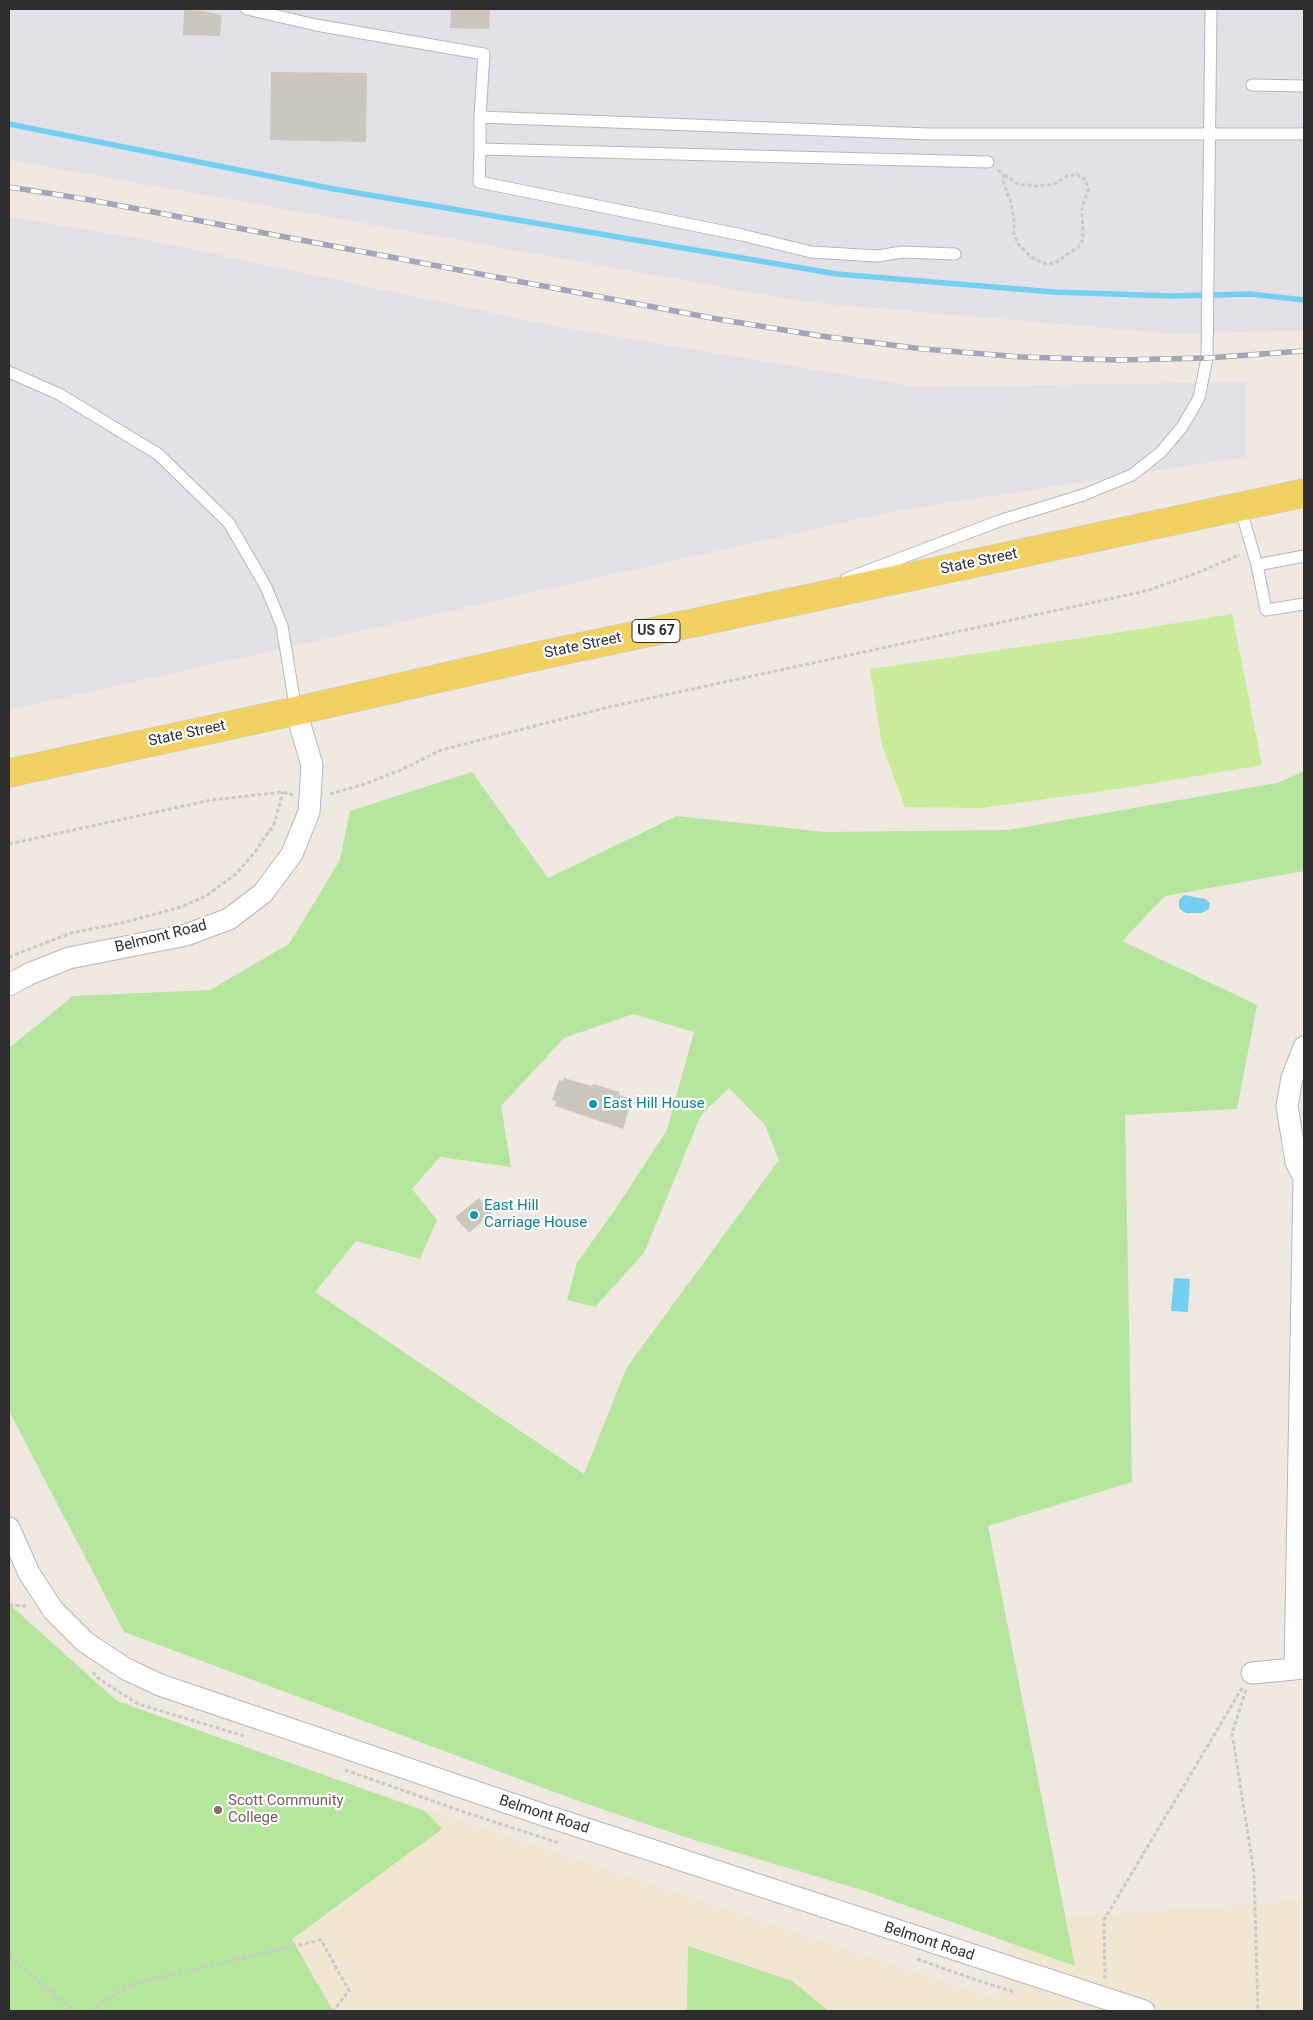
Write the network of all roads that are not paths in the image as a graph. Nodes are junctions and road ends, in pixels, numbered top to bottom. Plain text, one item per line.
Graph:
1 (247, 9) edge
2 (1212, 9) edge
3 (1252, 85) dead end
4 (1304, 86) edge
5 (480, 117) junction
6 (1210, 132) junction
7 (1304, 134) edge
8 (480, 149) junction
9 (988, 162) road end
10 (955, 254) dead end
11 (9, 372) edge
12 (1304, 493) edge
13 (1240, 507) junction
14 (1304, 556) edge
15 (1257, 565) junction
16 (1304, 604) edge
17 (774, 606) junction
18 (296, 711) junction
19 (9, 773) edge
20 (9, 985) edge
21 (1304, 1047) edge
22 (1304, 1177) edge
23 (1304, 1181) edge
24 (9, 1528) edge
25 (1299, 1668) edge
26 (1252, 1673) road end
27 (1144, 2011) edge

1 - 5 lane
2 - 6 lane
3 - 4 lane
5 - 6 lane
5 - 8 lane
6 - 7 lane
6 - 17 lane
8 - 9 lane
8 - 10 lane
11 - 18 lane
12 - 13 main road, State Street / US 67
13 - 15 lane
13 - 17 main road, State Street / US 67
14 - 15 lane
15 - 16 lane
17 - 18 main road, State Street / US 67
18 - 19 main road, State Street / US 67
18 - 20 street, Belmont Road
21 - 22 street
23 - 25 street
24 - 27 street, Belmont Road
25 - 26 street

